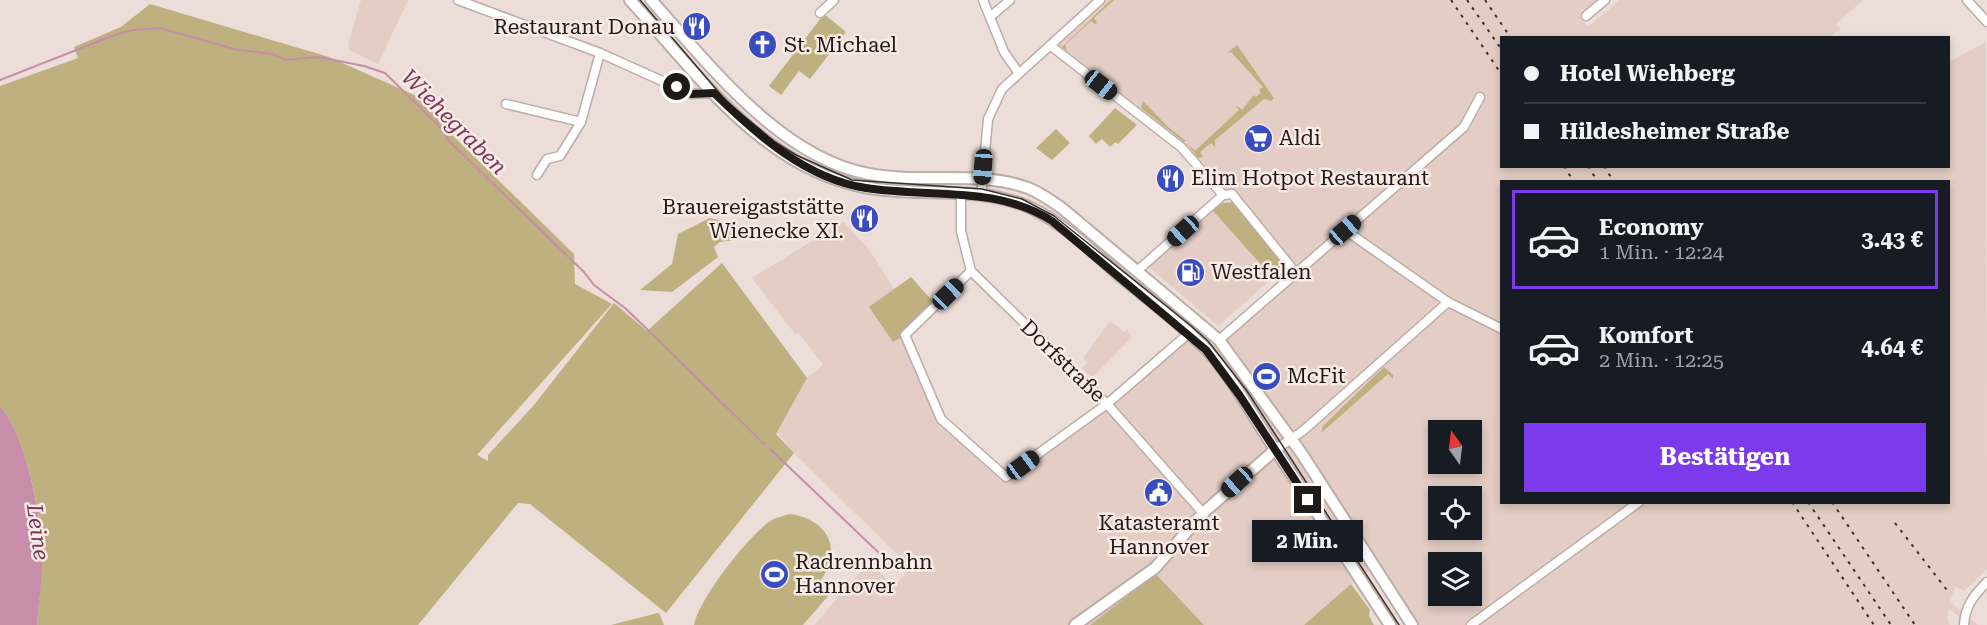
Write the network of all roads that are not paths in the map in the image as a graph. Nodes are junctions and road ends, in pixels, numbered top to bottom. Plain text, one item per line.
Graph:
1 (458, 0) edge
2 (630, 0) edge
3 (651, 0) edge
4 (834, 0) edge
5 (983, 0) edge
6 (1010, 0) edge
7 (1100, 0) edge
8 (1605, 0) edge
9 (1967, 0) edge
10 (820, 13) dead end
11 (1586, 16) dead end
12 (990, 17) junction
13 (1987, 22) edge
14 (1051, 46) junction
15 (600, 53) junction
16 (1018, 72) junction
17 (714, 93) junction
18 (1480, 97) dead end
19 (506, 104) dead end
20 (581, 122) junction
21 (537, 175) dead end
22 (982, 181) junction
23 (1223, 195) junction
24 (981, 196) junction
25 (961, 201) junction
26 (1345, 230) junction
27 (971, 271) junction
28 (1137, 271) junction
29 (1296, 273) junction
30 (1448, 302) junction
31 (1500, 328) edge
32 (1188, 334) junction
33 (1219, 340) junction
34 (1107, 404) junction
35 (1292, 439) junction
36 (1275, 450) junction
37 (1637, 504) edge
38 (1203, 513) junction
39 (1987, 582) edge
40 (1075, 625) edge
41 (1390, 625) edge
42 (1412, 625) edge
43 (1471, 625) edge
44 (1964, 625) edge

1 - 15 street
2 - 17 main road
3 - 22 main road
4 - 10 street
5 - 12 street
6 - 12 street
7 - 14 street
8 - 11 street
9 - 13 street
12 - 16 street
14 - 16 street
14 - 23 street
15 - 17 street
15 - 20 street
16 - 22 street
17 - 25 main road
18 - 26 street
19 - 20 street
20 - 21 street
22 - 24 street
22 - 28 main road
23 - 28 street
23 - 29 street
24 - 25 main road
24 - 32 main road
25 - 27 street
26 - 29 street
26 - 30 street
27 - 34 street, Dorfstraße
27 - 34 street
28 - 33 main road
29 - 33 street
30 - 31 street
30 - 35 street
32 - 34 street
32 - 36 main road
33 - 35 main road
34 - 38 street, Dorfstraße
35 - 36 street
35 - 42 main road
36 - 38 main road
36 - 41 main road
37 - 43 street
38 - 40 main road
39 - 44 street

